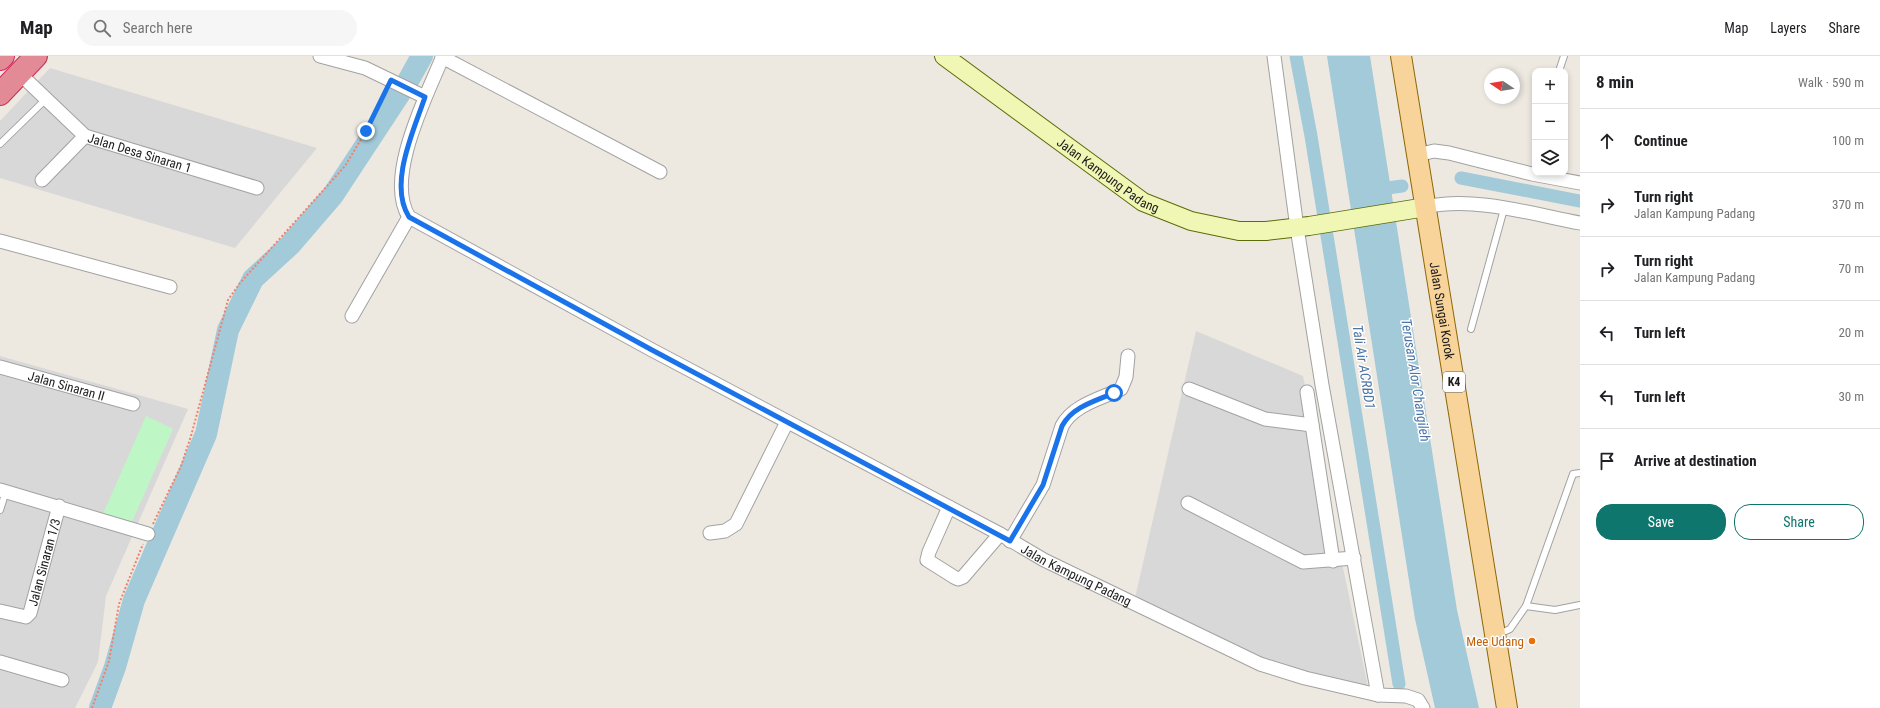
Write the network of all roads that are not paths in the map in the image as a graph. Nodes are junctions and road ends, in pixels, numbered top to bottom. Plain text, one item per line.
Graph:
1 (3, 56) edge
2 (36, 56) edge
3 (320, 56) edge
4 (944, 56) edge
5 (1274, 56) edge
6 (1401, 56) edge
7 (1564, 56) edge
8 (443, 57) edge
9 (0, 59) edge
10 (346, 59) edge
11 (1560, 68) edge
12 (20, 74) junction
13 (0, 94) edge
14 (421, 95) junction
15 (46, 98) junction
16 (85, 136) junction
17 (0, 144) edge
18 (1417, 156) junction
19 (660, 172) dead end
20 (42, 180) dead end
21 (1580, 183) edge
22 (257, 188) dead end
23 (1419, 208) junction
24 (1504, 209) junction
25 (409, 217) junction
26 (1580, 223) edge
27 (1303, 227) junction
28 (0, 241) edge
29 (170, 287) dead end
30 (352, 316) dead end
31 (1471, 330) dead end
32 (1128, 356) dead end
33 (0, 367) edge
34 (1189, 389) dead end
35 (1307, 392) dead end
36 (133, 404) dead end
37 (787, 422) junction
38 (1312, 425) junction
39 (1580, 474) edge
40 (3, 490) edge
41 (1188, 503) dead end
42 (59, 506) junction
43 (949, 508) junction
44 (0, 510) edge
45 (710, 533) dead end
46 (148, 534) road end
47 (1005, 538) junction
48 (1354, 558) junction
49 (1333, 561) junction
50 (1580, 605) edge
51 (1526, 606) junction
52 (0, 611) edge
53 (1495, 636) junction
54 (0, 662) edge
55 (62, 680) dead end
56 (1378, 695) junction
57 (1423, 708) edge
58 (1507, 708) edge

1 - 9 highway
2 - 12 highway
3 - 10 street
4 - 27 street, Jalan Kampung Padang
5 - 27 street
6 - 18 main road, Jalan Sungai Korok / K4
7 - 11 lane
8 - 14 street
8 - 19 street
10 - 14 street
12 - 13 highway
12 - 15 street, Jalan Desa Sinaran 1
14 - 25 street
15 - 16 street, Jalan Desa Sinaran 1
15 - 17 lane
16 - 20 street
16 - 22 street, Jalan Desa Sinaran 1
18 - 21 street
18 - 23 main road, Jalan Sungai Korok / K4
23 - 24 street
23 - 27 street, Jalan Kampung Padang
23 - 53 main road, Jalan Sungai Korok / K4
24 - 26 street
24 - 31 lane
25 - 30 street
25 - 37 street, Jalan Kampung Padang
27 - 48 street
28 - 29 street
32 - 47 street
33 - 36 street, Jalan Sinaran II
34 - 38 street
35 - 38 street
37 - 43 street, Jalan Kampung Padang
37 - 45 street
38 - 49 street
39 - 51 lane
40 - 42 street
40 - 44 lane
41 - 49 street
42 - 46 street
42 - 52 street, Jalan Sinaran 1/3
43 - 47 street, Jalan Kampung Padang
43 - 47 street
47 - 56 street, Jalan Kampung Padang
48 - 49 street
48 - 56 street
50 - 51 lane
51 - 53 lane
53 - 58 main road, Jalan Sungai Korok / K4
54 - 55 street
56 - 57 street, Jalan Kampung Padang

